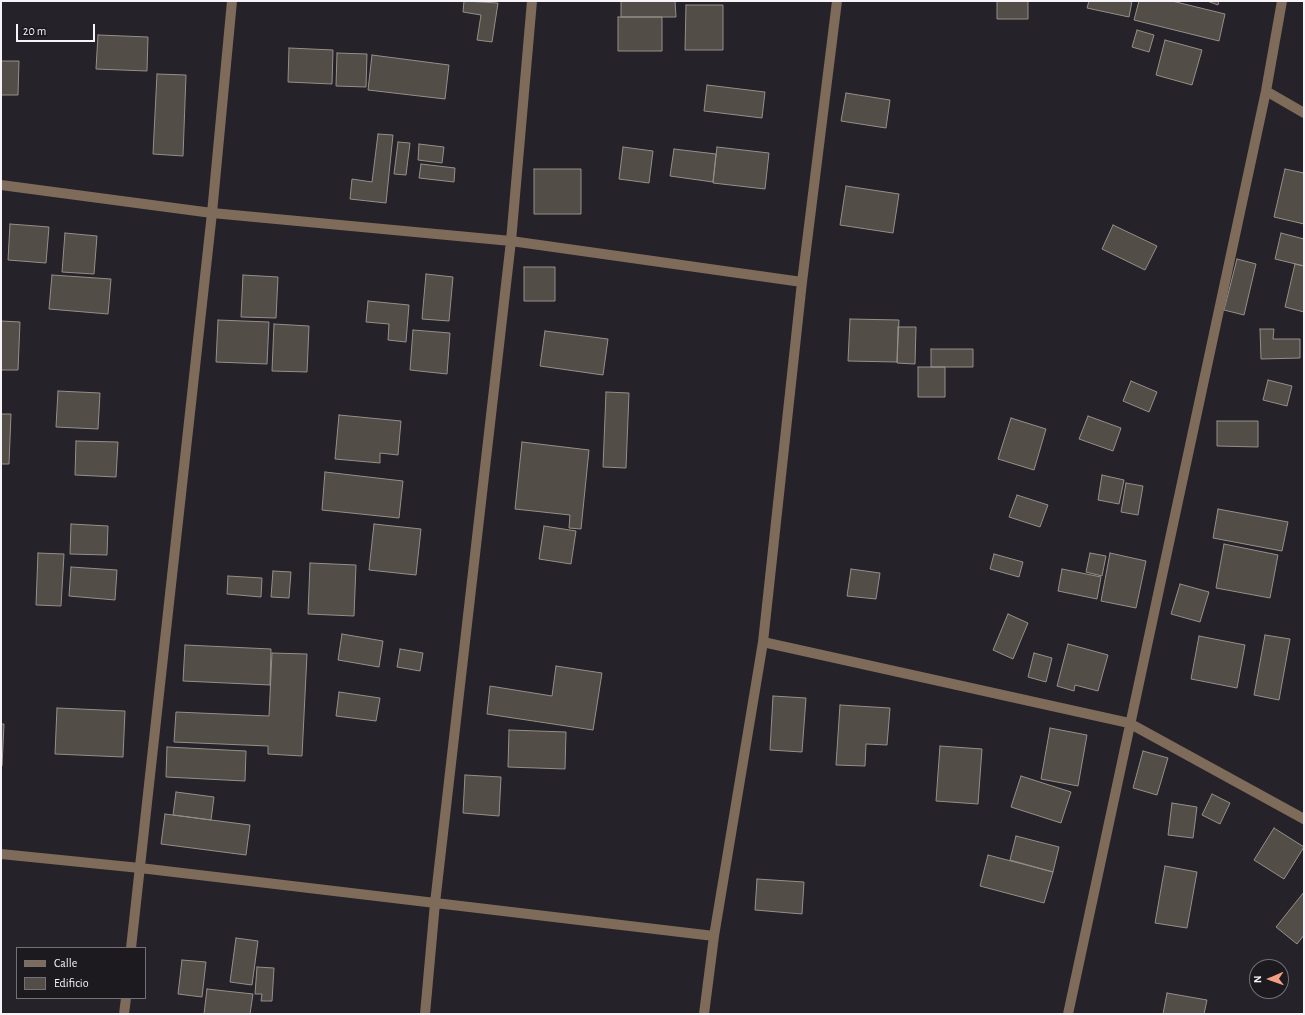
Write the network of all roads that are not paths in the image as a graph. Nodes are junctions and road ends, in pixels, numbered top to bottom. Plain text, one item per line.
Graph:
1 (232, 1) edge
2 (532, 1) edge
3 (837, 1) edge
4 (1282, 1) edge
5 (1266, 91) junction
6 (1304, 113) edge
7 (1, 185) edge
8 (212, 213) junction
9 (511, 241) junction
10 (802, 282) junction
11 (763, 642) junction
12 (1129, 723) junction
13 (1304, 819) edge
14 (1, 854) edge
15 (140, 868) junction
16 (435, 903) junction
17 (714, 936) junction
18 (131, 947) edge
19 (126, 999) edge
20 (124, 1014) edge
21 (425, 1014) edge
22 (704, 1014) edge
23 (1068, 1014) edge

1 - 8 street
2 - 9 street
3 - 10 street
4 - 5 street
5 - 6 street
5 - 12 street
7 - 8 street
8 - 9 street
8 - 15 street
9 - 10 street
9 - 16 street
10 - 11 street
11 - 12 street
11 - 17 street
12 - 13 street
12 - 23 street
14 - 15 street
15 - 16 street
15 - 18 street
16 - 17 street
16 - 21 street
17 - 22 street
19 - 20 street

